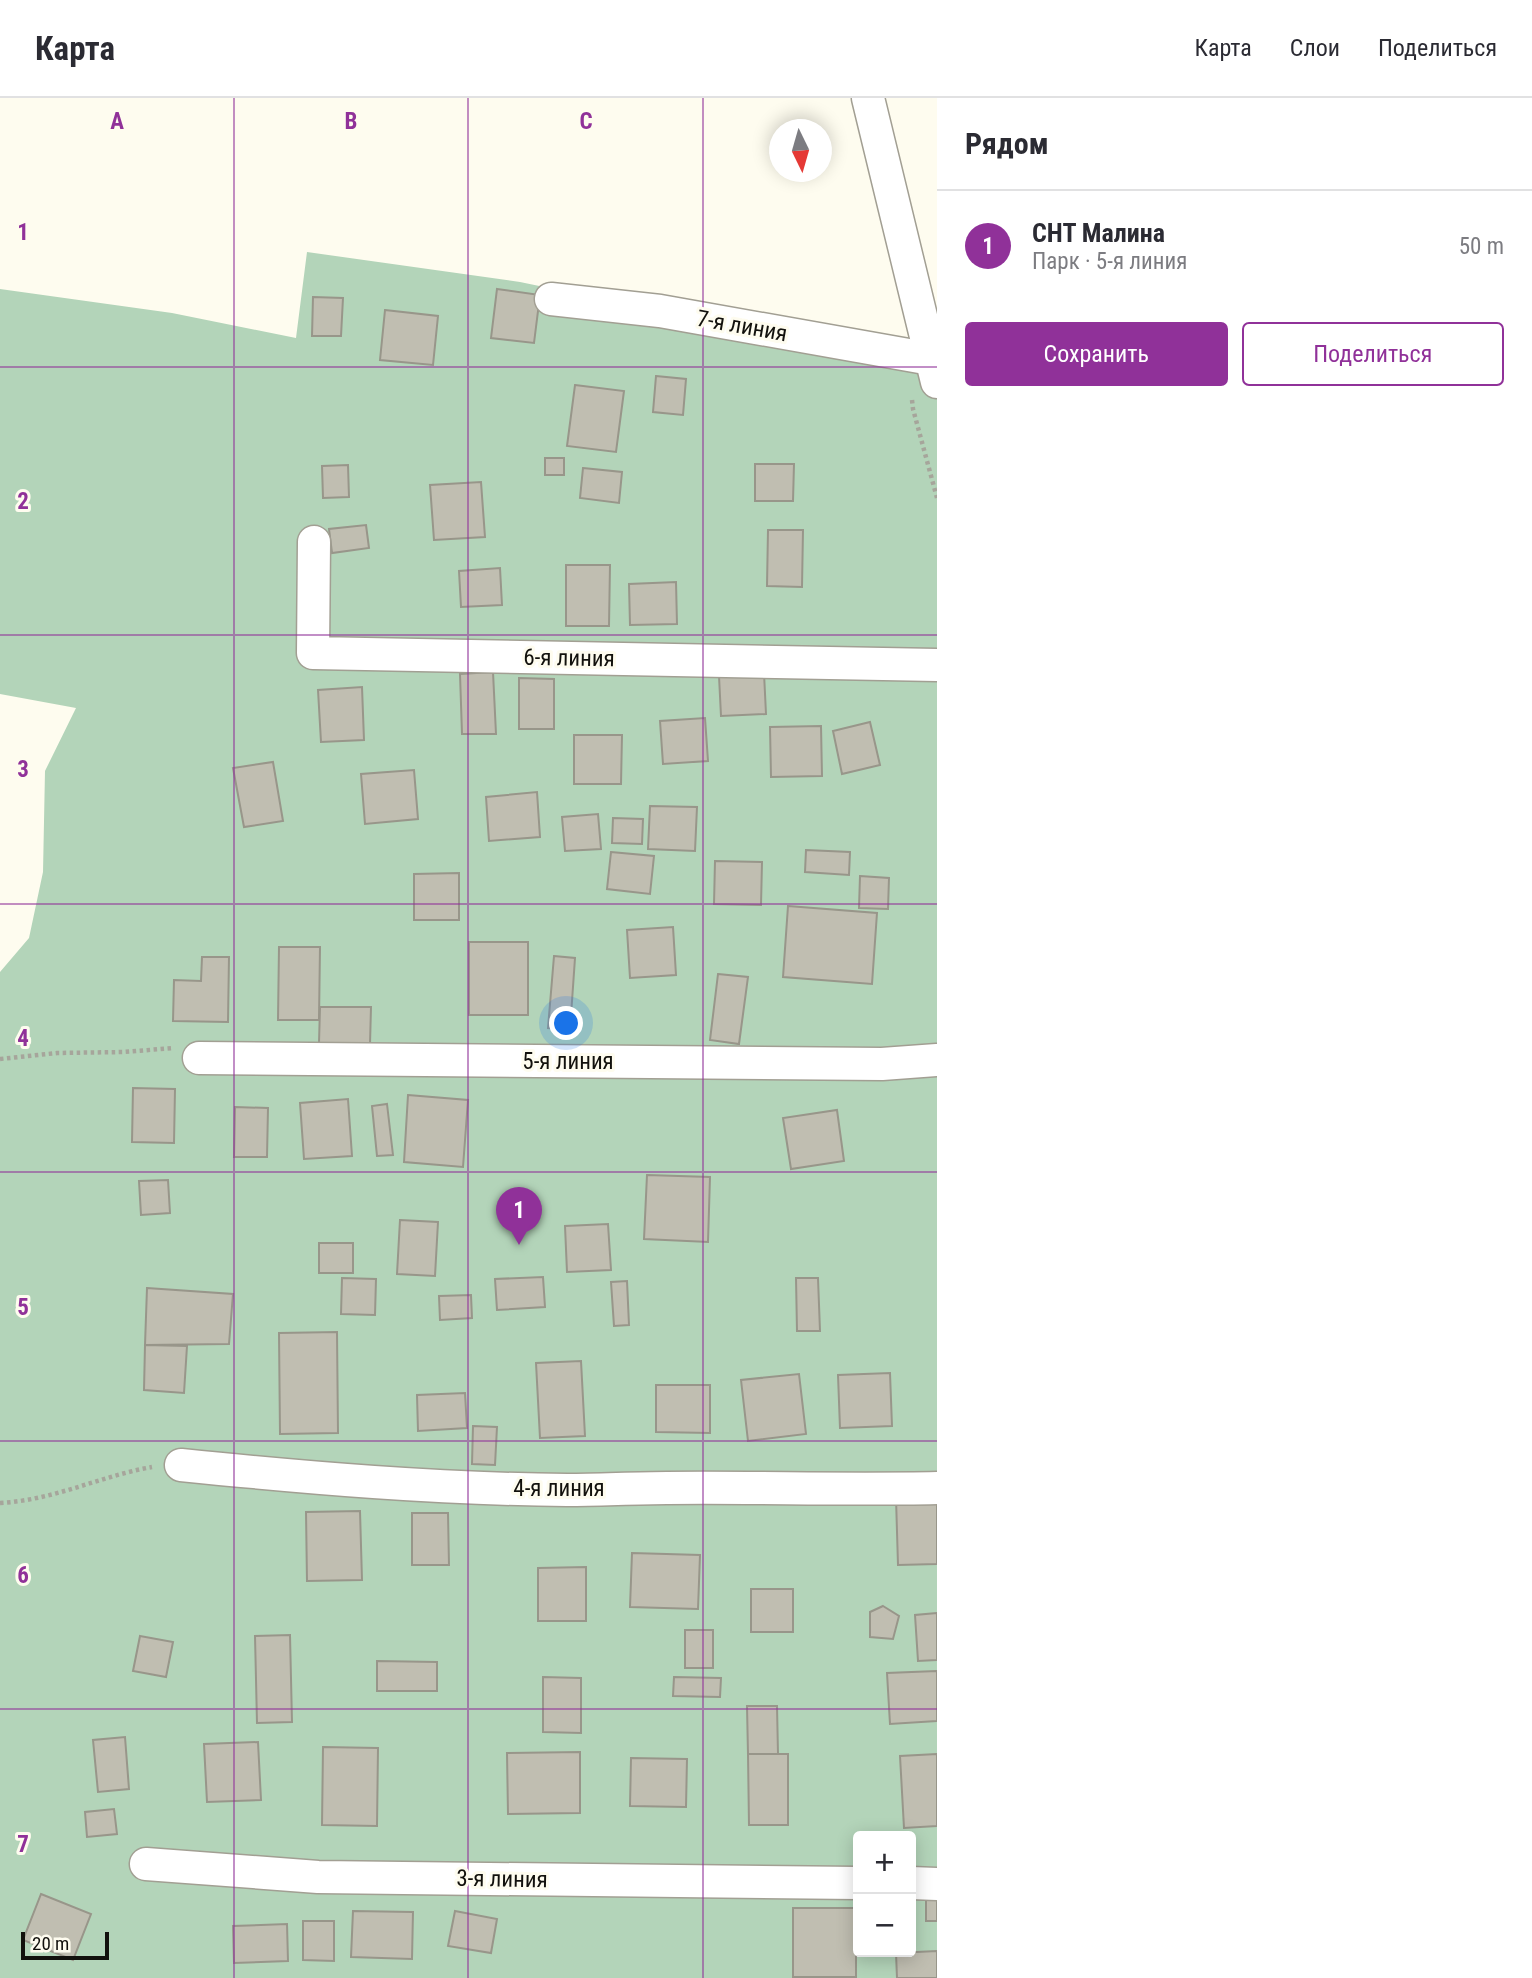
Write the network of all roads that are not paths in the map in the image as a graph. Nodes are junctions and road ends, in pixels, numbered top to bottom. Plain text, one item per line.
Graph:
1 (868, 98) edge
2 (551, 299) dead end
3 (933, 359) edge
4 (314, 542) dead end
5 (937, 666) edge
6 (199, 1058) road end
7 (937, 1060) edge
8 (181, 1465) road end
9 (937, 1488) edge
10 (146, 1864) dead end
11 (853, 1883) edge
12 (916, 1884) edge
13 (937, 1884) edge

1 - 3 street
2 - 3 street, 7-я линия
4 - 5 street, 6-я линия
6 - 7 street, 5-я линия
8 - 9 street, 4-я линия
10 - 11 street, 3-я линия
12 - 13 street

